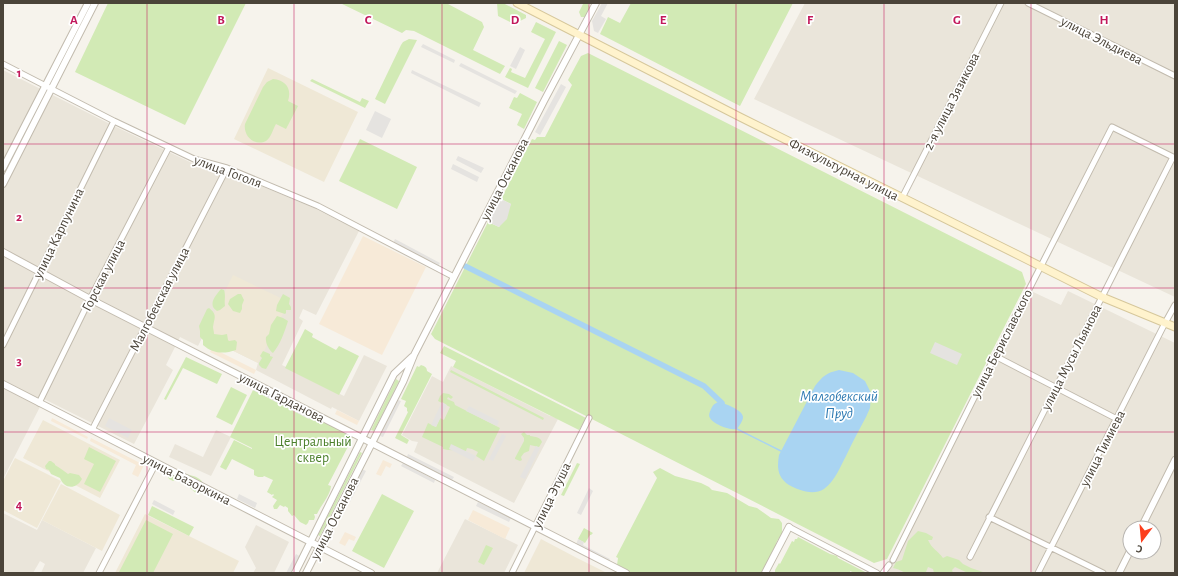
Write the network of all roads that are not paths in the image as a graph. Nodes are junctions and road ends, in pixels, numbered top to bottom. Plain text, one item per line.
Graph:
1 (88, 3) edge
2 (95, 3) edge
3 (517, 3) edge
4 (596, 3) edge
5 (1001, 3) edge
6 (1028, 3) edge
7 (579, 35) junction
8 (3, 64) edge
9 (1175, 76) edge
10 (49, 88) junction
11 (114, 121) junction
12 (169, 147) junction
13 (1174, 158) edge
14 (3, 168) edge
15 (227, 168) junction
16 (3, 184) edge
17 (902, 198) junction
18 (3, 252) edge
19 (1040, 266) junction
20 (39, 271) junction
21 (454, 277) junction
22 (1102, 297) junction
23 (90, 299) junction
24 (1175, 305) edge
25 (1165, 323) junction
26 (144, 326) junction
27 (1175, 327) edge
28 (3, 345) edge
29 (414, 355) junction
30 (995, 356) junction
31 (3, 384) edge
32 (1056, 387) junction
33 (39, 403) junction
34 (589, 418) dead end
35 (1117, 419) junction
36 (92, 430) junction
37 (362, 438) junction
38 (372, 443) junction
39 (1175, 460) edge
40 (156, 463) junction
41 (989, 517) junction
42 (1146, 520) edge
43 (536, 527) junction
44 (789, 527) joint
45 (310, 542) junction
46 (319, 547) junction
47 (1051, 548) junction
48 (970, 557) dead end
49 (893, 560) dead end
50 (1126, 560) edge
51 (889, 565) dead end
52 (99, 573) edge
53 (295, 573) edge
54 (306, 573) edge
55 (371, 573) edge
56 (512, 573) edge
57 (626, 573) edge
58 (765, 573) edge
59 (877, 573) edge
60 (883, 573) edge
61 (1038, 573) edge
62 (1103, 573) edge
63 (1119, 573) edge

1 - 10 street
2 - 10 street
3 - 7 main road, Физкультурная улица
4 - 7 street, улица Осканова
5 - 17 street, 2-я улица Зязикова
6 - 9 street, улица Эльдиева
7 - 17 main road, Физкультурная улица
7 - 21 street, улица Осканова
8 - 10 street, улица Гоголя
10 - 11 street, улица Гоголя
10 - 14 street
10 - 16 street
11 - 12 street, улица Гоголя
11 - 20 street, улица Карпунина
12 - 15 street, улица Гоголя
12 - 23 street, Горская улица
13 - 19 street, улица Бериславского
13 - 22 street, улица Мусы Льянова
15 - 21 street, улица Гоголя
15 - 26 street, Малгобекская улица
17 - 19 main road, Физкультурная улица
18 - 20 street, улица Гарданова
19 - 22 main road, Физкультурная улица
19 - 30 street, улица Бериславского
20 - 23 street, улица Гарданова
20 - 28 street, улица Карпунина
21 - 29 street, улица Осканова
22 - 25 main road, Физкультурная улица
22 - 32 street, улица Мусы Льянова
23 - 26 street, улица Гарданова
23 - 33 street, Горская улица
24 - 25 street, улица Тимиева
25 - 27 main road, Физкультурная улица
25 - 35 street, улица Тимиева
26 - 36 street, Малгобекская улица
26 - 37 street, улица Гарданова
29 - 37 street, улица Осканова
29 - 38 street, улица Осканова
30 - 32 street
30 - 49 street, улица Бериславского
31 - 33 street, улица Базоркина
32 - 35 street
32 - 41 street, улица Мусы Льянова
33 - 36 street, улица Базоркина
34 - 43 street, улица Этуша
35 - 47 street, улица Тимиева
36 - 40 street, улица Базоркина
37 - 38 street, улица Гарданова
37 - 45 street, улица Осканова
38 - 43 street, улица Гарданова
38 - 46 street, улица Осканова
39 - 42 street
40 - 45 street, улица Базоркина
40 - 52 street
41 - 47 street
41 - 48 street, улица Мусы Льянова
43 - 56 street, улица Этуша
43 - 57 street, улица Гарданова
44 - 58 street
44 - 59 street
45 - 46 street, улица Базоркина
45 - 53 street, улица Осканова
46 - 54 street, улица Осканова
46 - 55 street, улица Базоркина
47 - 61 street, улица Тимиева
47 - 62 street
50 - 63 street
51 - 60 street

